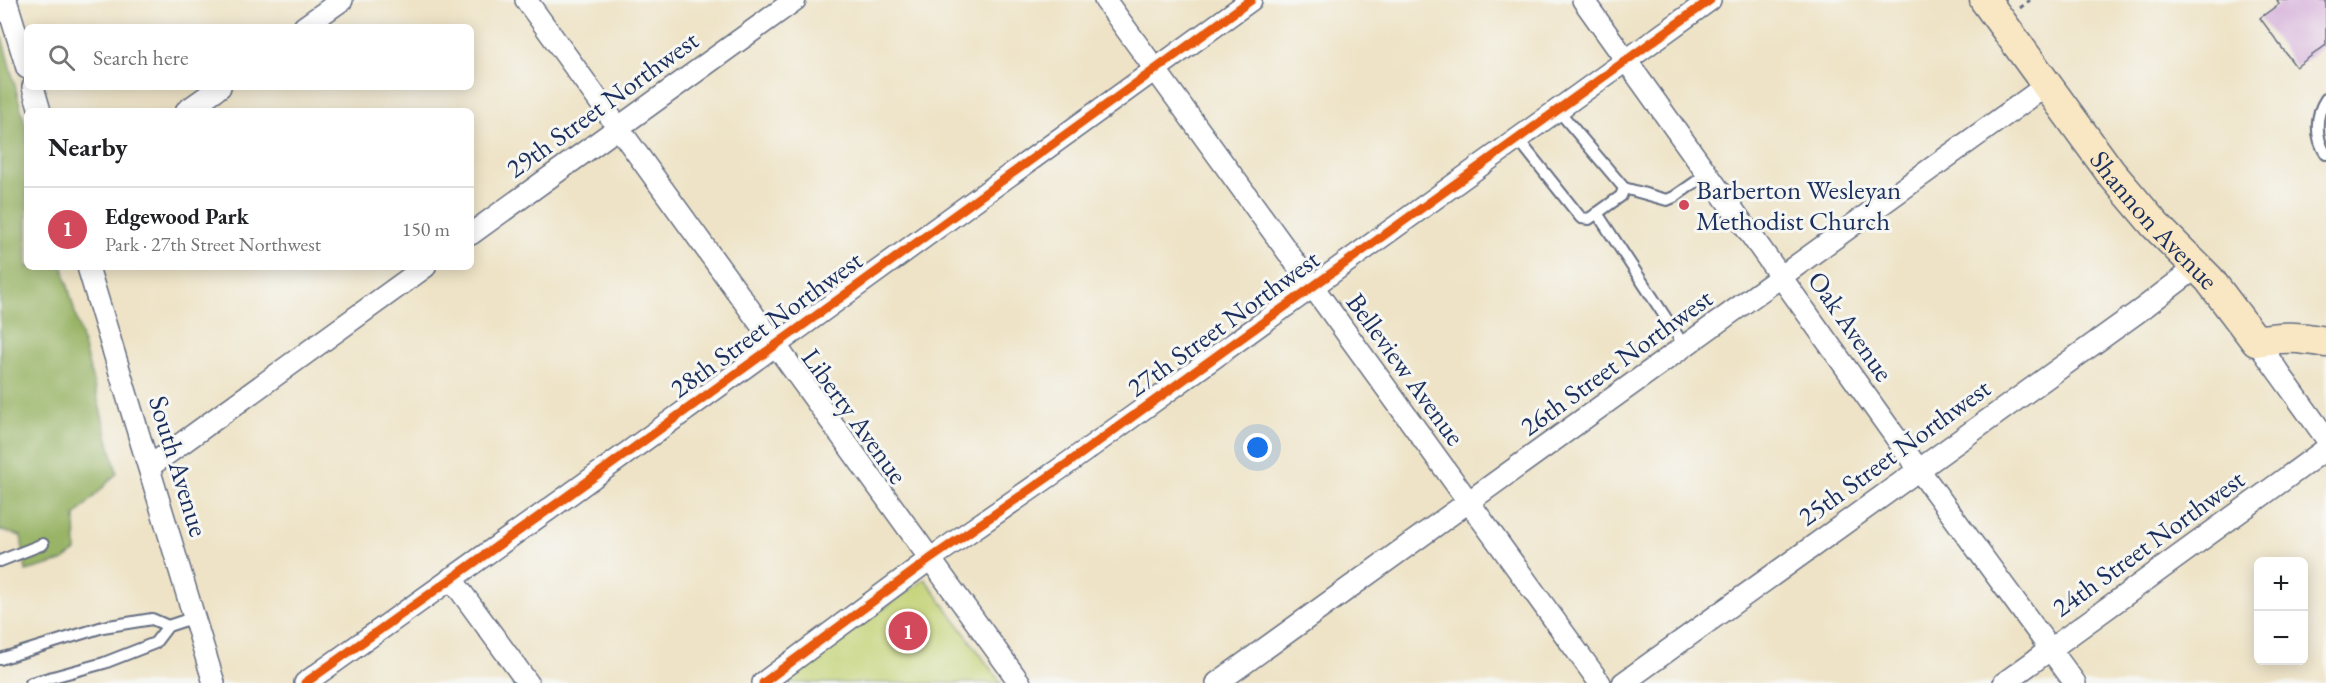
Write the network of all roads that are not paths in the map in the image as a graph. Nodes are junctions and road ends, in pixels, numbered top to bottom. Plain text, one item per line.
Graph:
1 (6, 0) edge
2 (342, 0) edge
3 (526, 0) edge
4 (795, 0) edge
5 (1105, 0) edge
6 (1251, 0) edge
7 (1582, 0) edge
8 (1710, 0) edge
9 (1985, 0) edge
10 (308, 24) edge
11 (24, 58) edge
12 (1626, 61) junction
13 (1155, 69) junction
14 (2047, 85) junction
15 (34, 90) edge
16 (216, 90) edge
17 (2326, 99) edge
18 (39, 108) edge
19 (190, 108) edge
20 (1558, 110) junction
21 (2322, 111) edge
22 (618, 127) junction
23 (1518, 139) junction
24 (2326, 154) edge
25 (1707, 174) junction
26 (1624, 188) junction
27 (1597, 213) junction
28 (474, 232) edge
29 (2197, 267) junction
30 (89, 270) edge
31 (421, 270) edge
32 (1781, 277) junction
33 (1311, 286) junction
34 (2256, 341) junction
35 (2326, 342) edge
36 (776, 345) junction
37 (1685, 347) junction
38 (2326, 438) edge
39 (2326, 449) edge
40 (148, 467) junction
41 (1918, 470) junction
42 (1468, 503) junction
43 (43, 544) dead end
44 (930, 559) junction
45 (0, 561) edge
46 (451, 578) junction
47 (195, 617) junction
48 (168, 626) junction
49 (2050, 650) junction
50 (0, 659) edge
51 (32, 683) edge
52 (214, 683) edge
53 (305, 683) edge
54 (528, 683) edge
55 (763, 683) edge
56 (1020, 683) edge
57 (1217, 683) edge
58 (1600, 683) edge
59 (1623, 683) edge
60 (2004, 683) edge
61 (2075, 683) edge

1 - 11 street
2 - 10 street
3 - 22 street, Liberty Avenue
4 - 22 street, 29th Street Northwest
5 - 13 street, Belleview Avenue
6 - 13 street, 28th Street Northwest
7 - 12 street, Oak Avenue
8 - 12 street, 27th Street Northwest
9 - 14 street, Shannon Avenue
12 - 20 street, 27th Street Northwest
12 - 25 street, Oak Avenue
13 - 33 street, Belleview Avenue
13 - 36 street, 28th Street Northwest
14 - 29 street, Shannon Avenue
14 - 32 street, 26th Street Northwest
15 - 18 street
16 - 19 street
17 - 21 lane
20 - 23 street, 27th Street Northwest
20 - 26 lane
21 - 24 lane
22 - 28 street, 29th Street Northwest
22 - 36 street, Liberty Avenue
23 - 27 lane
23 - 33 street, 27th Street Northwest
25 - 26 lane
25 - 32 street, Oak Avenue
26 - 27 lane
27 - 37 lane
29 - 34 street, Shannon Avenue
29 - 41 street, 25th Street Northwest
30 - 40 street, South Avenue
31 - 40 street
32 - 37 street, 26th Street Northwest
32 - 41 street, Oak Avenue
33 - 42 street, Belleview Avenue
33 - 44 street, 27th Street Northwest
34 - 35 street
34 - 38 street, Shannon Avenue
36 - 44 street, Liberty Avenue
36 - 46 street, 28th Street Northwest
37 - 42 street, 26th Street Northwest
39 - 49 street, 24th Street Northwest
40 - 47 street, South Avenue
41 - 49 street, Oak Avenue
41 - 59 street, 25th Street Northwest
42 - 57 street, 26th Street Northwest
42 - 58 street, Belleview Avenue
43 - 45 lane
44 - 55 street, 27th Street Northwest
44 - 56 street, Liberty Avenue
46 - 53 street, 28th Street Northwest
46 - 54 street
47 - 48 lane
47 - 52 street, South Avenue
48 - 50 lane
48 - 51 lane
49 - 60 street, 24th Street Northwest
49 - 61 street, Oak Avenue

